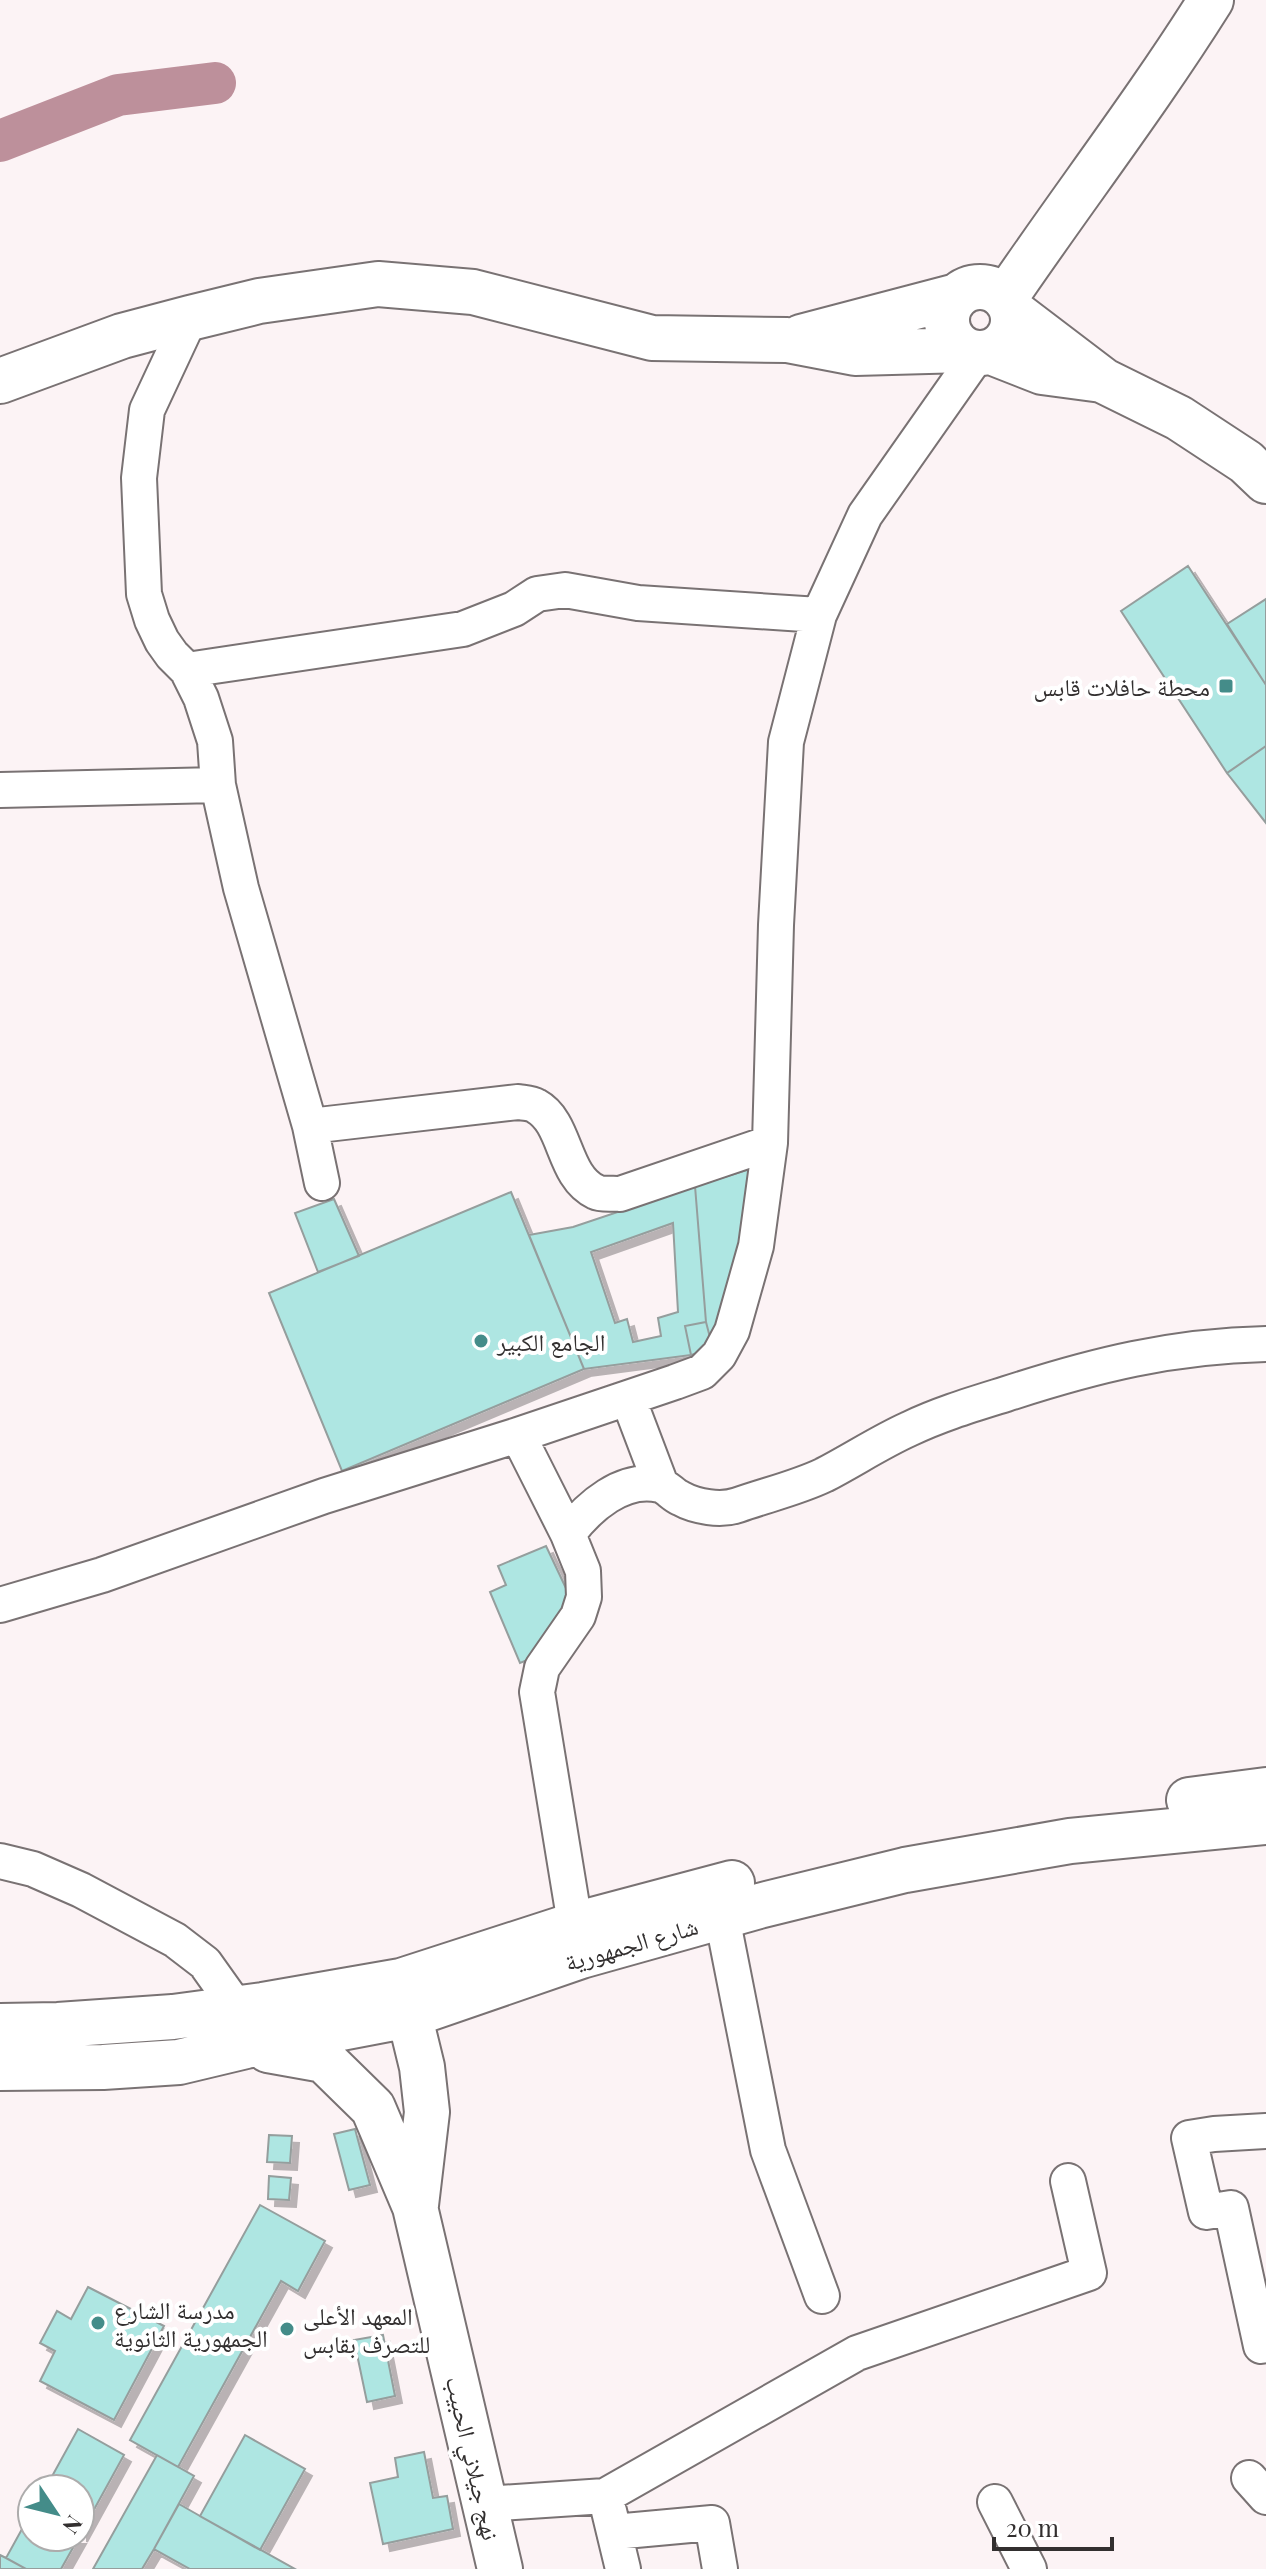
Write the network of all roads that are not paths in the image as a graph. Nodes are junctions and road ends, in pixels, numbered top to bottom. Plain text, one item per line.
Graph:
1 (1211, 0) edge
2 (988, 298) junction
3 (190, 318) junction
4 (787, 340) junction
5 (978, 352) junction
6 (0, 381) edge
7 (1104, 381) junction
8 (1266, 481) edge
9 (819, 615) junction
10 (187, 670) junction
11 (218, 785) junction
12 (0, 790) edge
13 (310, 1126) junction
14 (770, 1143) junction
15 (322, 1183) dead end
16 (1266, 1344) edge
17 (628, 1398) junction
18 (518, 1435) junction
19 (661, 1485) junction
20 (568, 1534) junction
21 (0, 1605) edge
22 (1266, 1790) edge
23 (1266, 1822) edge
24 (0, 1861) edge
25 (722, 1917) junction
26 (577, 1940) junction
27 (406, 1998) junction
28 (0, 2026) edge
29 (241, 2027) junction
30 (0, 2068) edge
31 (1266, 2131) edge
32 (1068, 2181) dead end
33 (415, 2207) junction
34 (822, 2296) dead end
35 (1261, 2346) dead end
36 (605, 2496) junction
37 (995, 2502) dead end
38 (485, 2504) junction
39 (614, 2532) junction
40 (500, 2569) edge
41 (623, 2569) edge
42 (720, 2569) edge
43 (1029, 2569) edge

1 - 2 street
2 - 4 street
2 - 5 street
2 - 5 street
2 - 7 street
3 - 4 street
3 - 6 street
3 - 10 street
4 - 5 street
5 - 7 street
5 - 9 street
7 - 8 street
9 - 10 street
9 - 14 street
10 - 11 street
11 - 12 street
11 - 13 street
13 - 14 street
13 - 15 street
14 - 17 street
16 - 19 street
17 - 18 street
17 - 19 street
18 - 20 street
18 - 21 street
19 - 20 street
20 - 26 street
22 - 26 street, شارع الجمهورية
23 - 25 street, شارع الجمهورية
24 - 29 street
25 - 26 street, شارع الجمهورية
25 - 34 street
26 - 27 street, شارع الجمهورية
27 - 29 street, شارع الجمهورية
27 - 33 street, نهج جيلاني الحبيب
28 - 29 street, شارع الجمهورية
29 - 30 street, شارع الجمهورية
29 - 33 street, نهج جيلاني الحبيب
31 - 35 street
32 - 36 street
33 - 38 street, نهج جيلاني الحبيب
36 - 38 street
36 - 39 street
37 - 43 street
38 - 40 street, نهج جيلاني الحبيب
39 - 41 street
39 - 42 street

